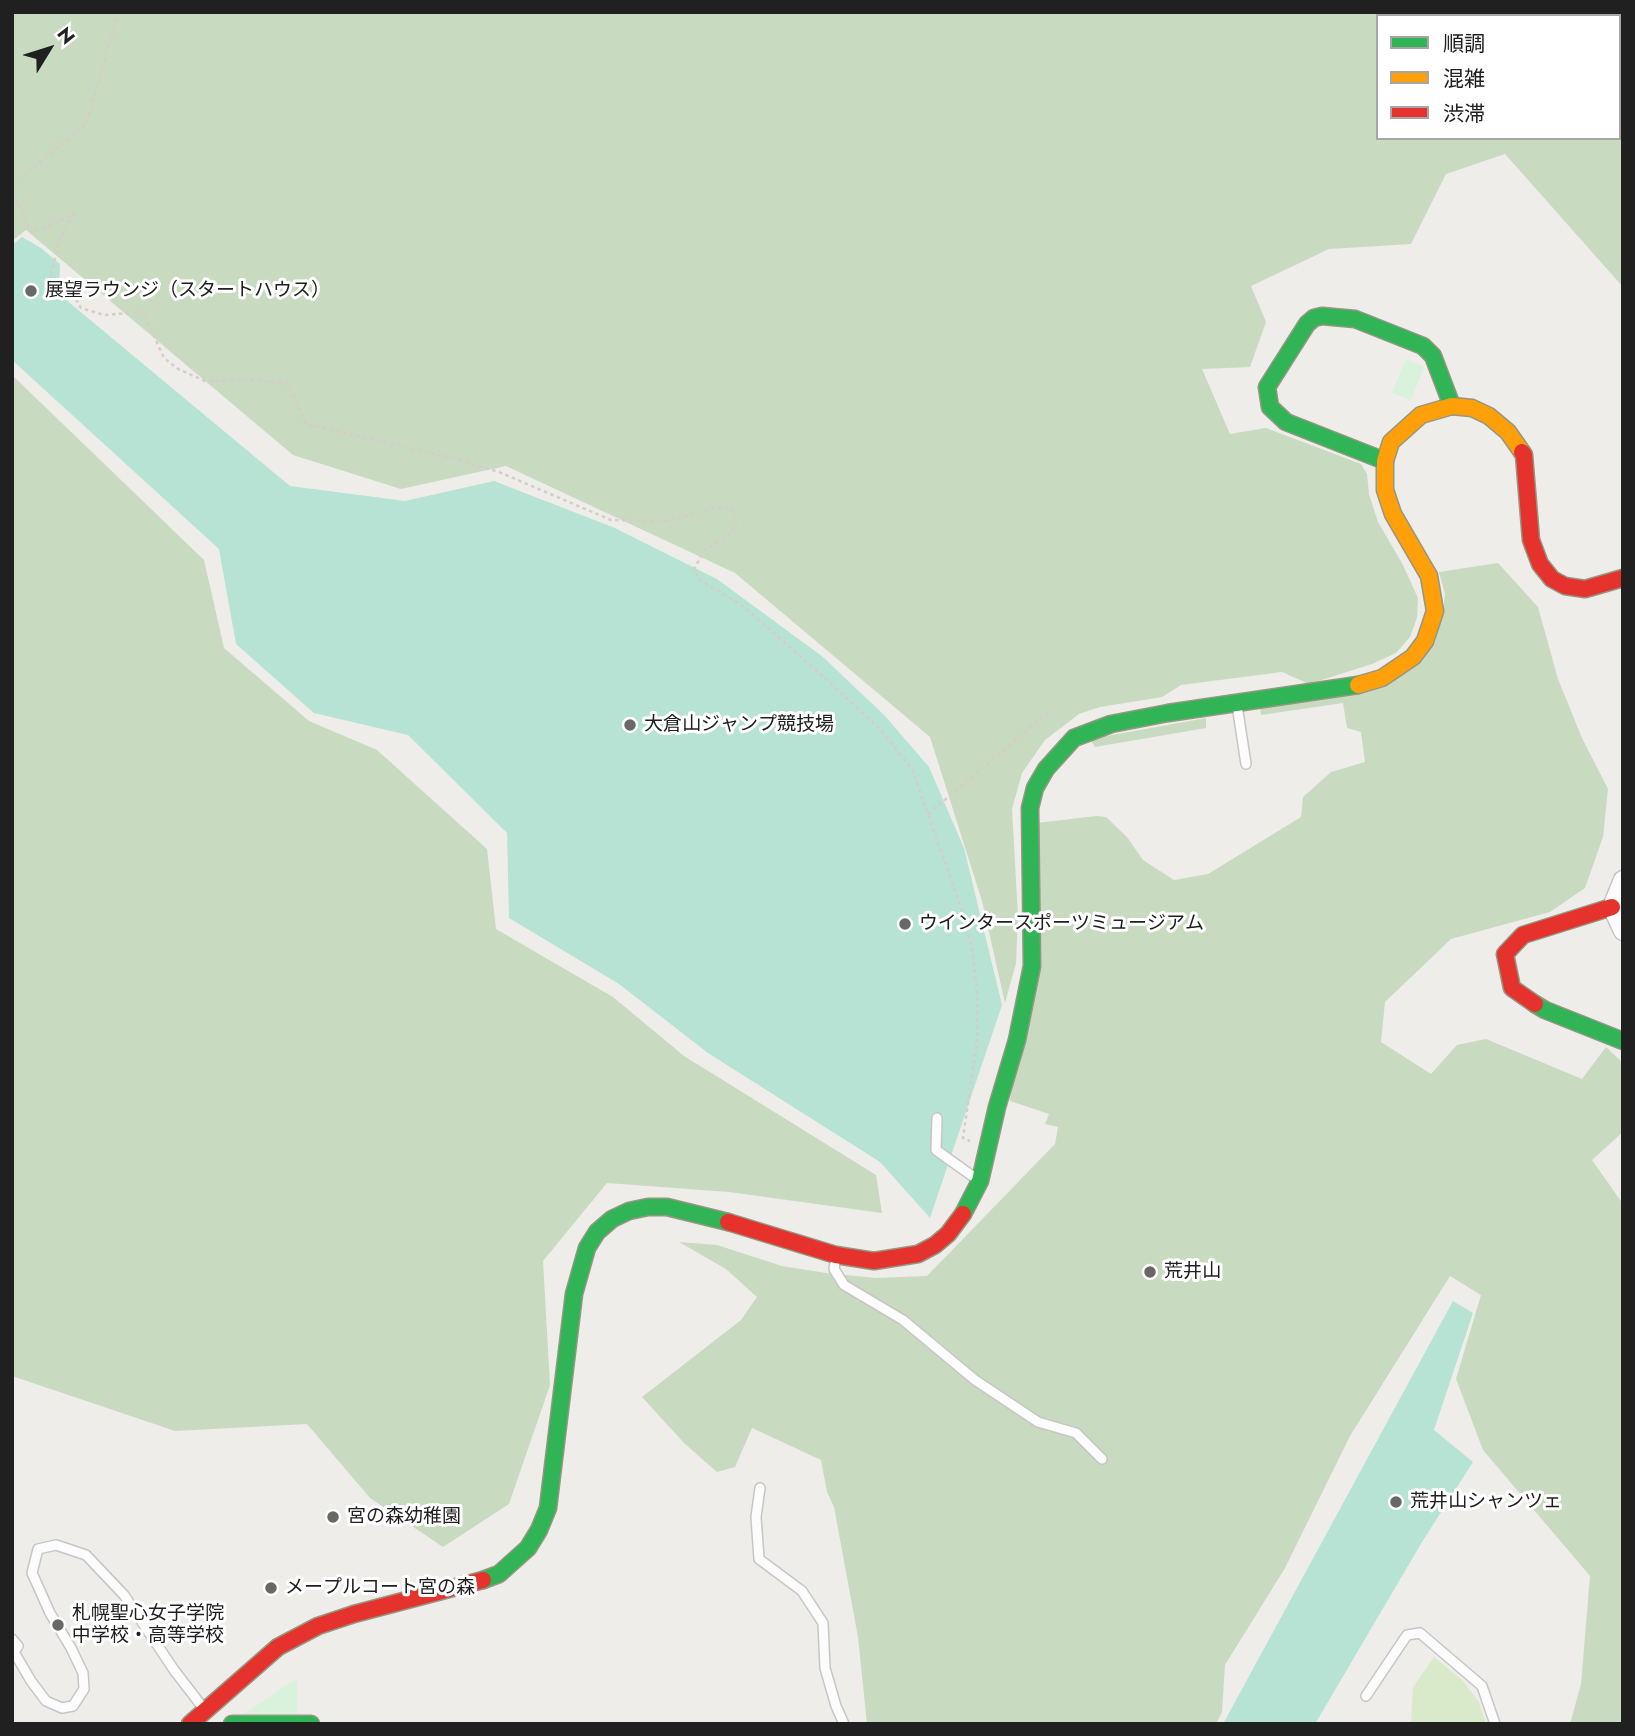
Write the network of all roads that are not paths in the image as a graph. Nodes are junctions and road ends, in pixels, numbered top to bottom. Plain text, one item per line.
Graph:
1 (1452, 406) junction
2 (1385, 461) junction
3 (1623, 578) edge
4 (1237, 703) junction
5 (1246, 764) dead end
6 (1623, 880) edge
7 (1612, 907) junction
8 (1623, 931) edge
9 (1623, 1041) edge
10 (937, 1118) dead end
11 (979, 1181) junction
12 (836, 1255) junction
13 (1102, 1459) dead end
14 (760, 1488) dead end
15 (12, 1639) edge
16 (1366, 1696) dead end
17 (205, 1710) junction
18 (190, 1724) edge
19 (232, 1724) edge
20 (311, 1724) edge
21 (844, 1724) edge
22 (1495, 1724) edge

1 - 2 street
1 - 2 street
1 - 3 street
2 - 4 street
4 - 5 lane
4 - 11 street
6 - 7 street
7 - 8 street
7 - 9 street
10 - 11 lane
11 - 12 street
12 - 13 lane
12 - 17 street
14 - 21 lane
15 - 17 lane
16 - 22 lane
17 - 18 street
19 - 20 street

